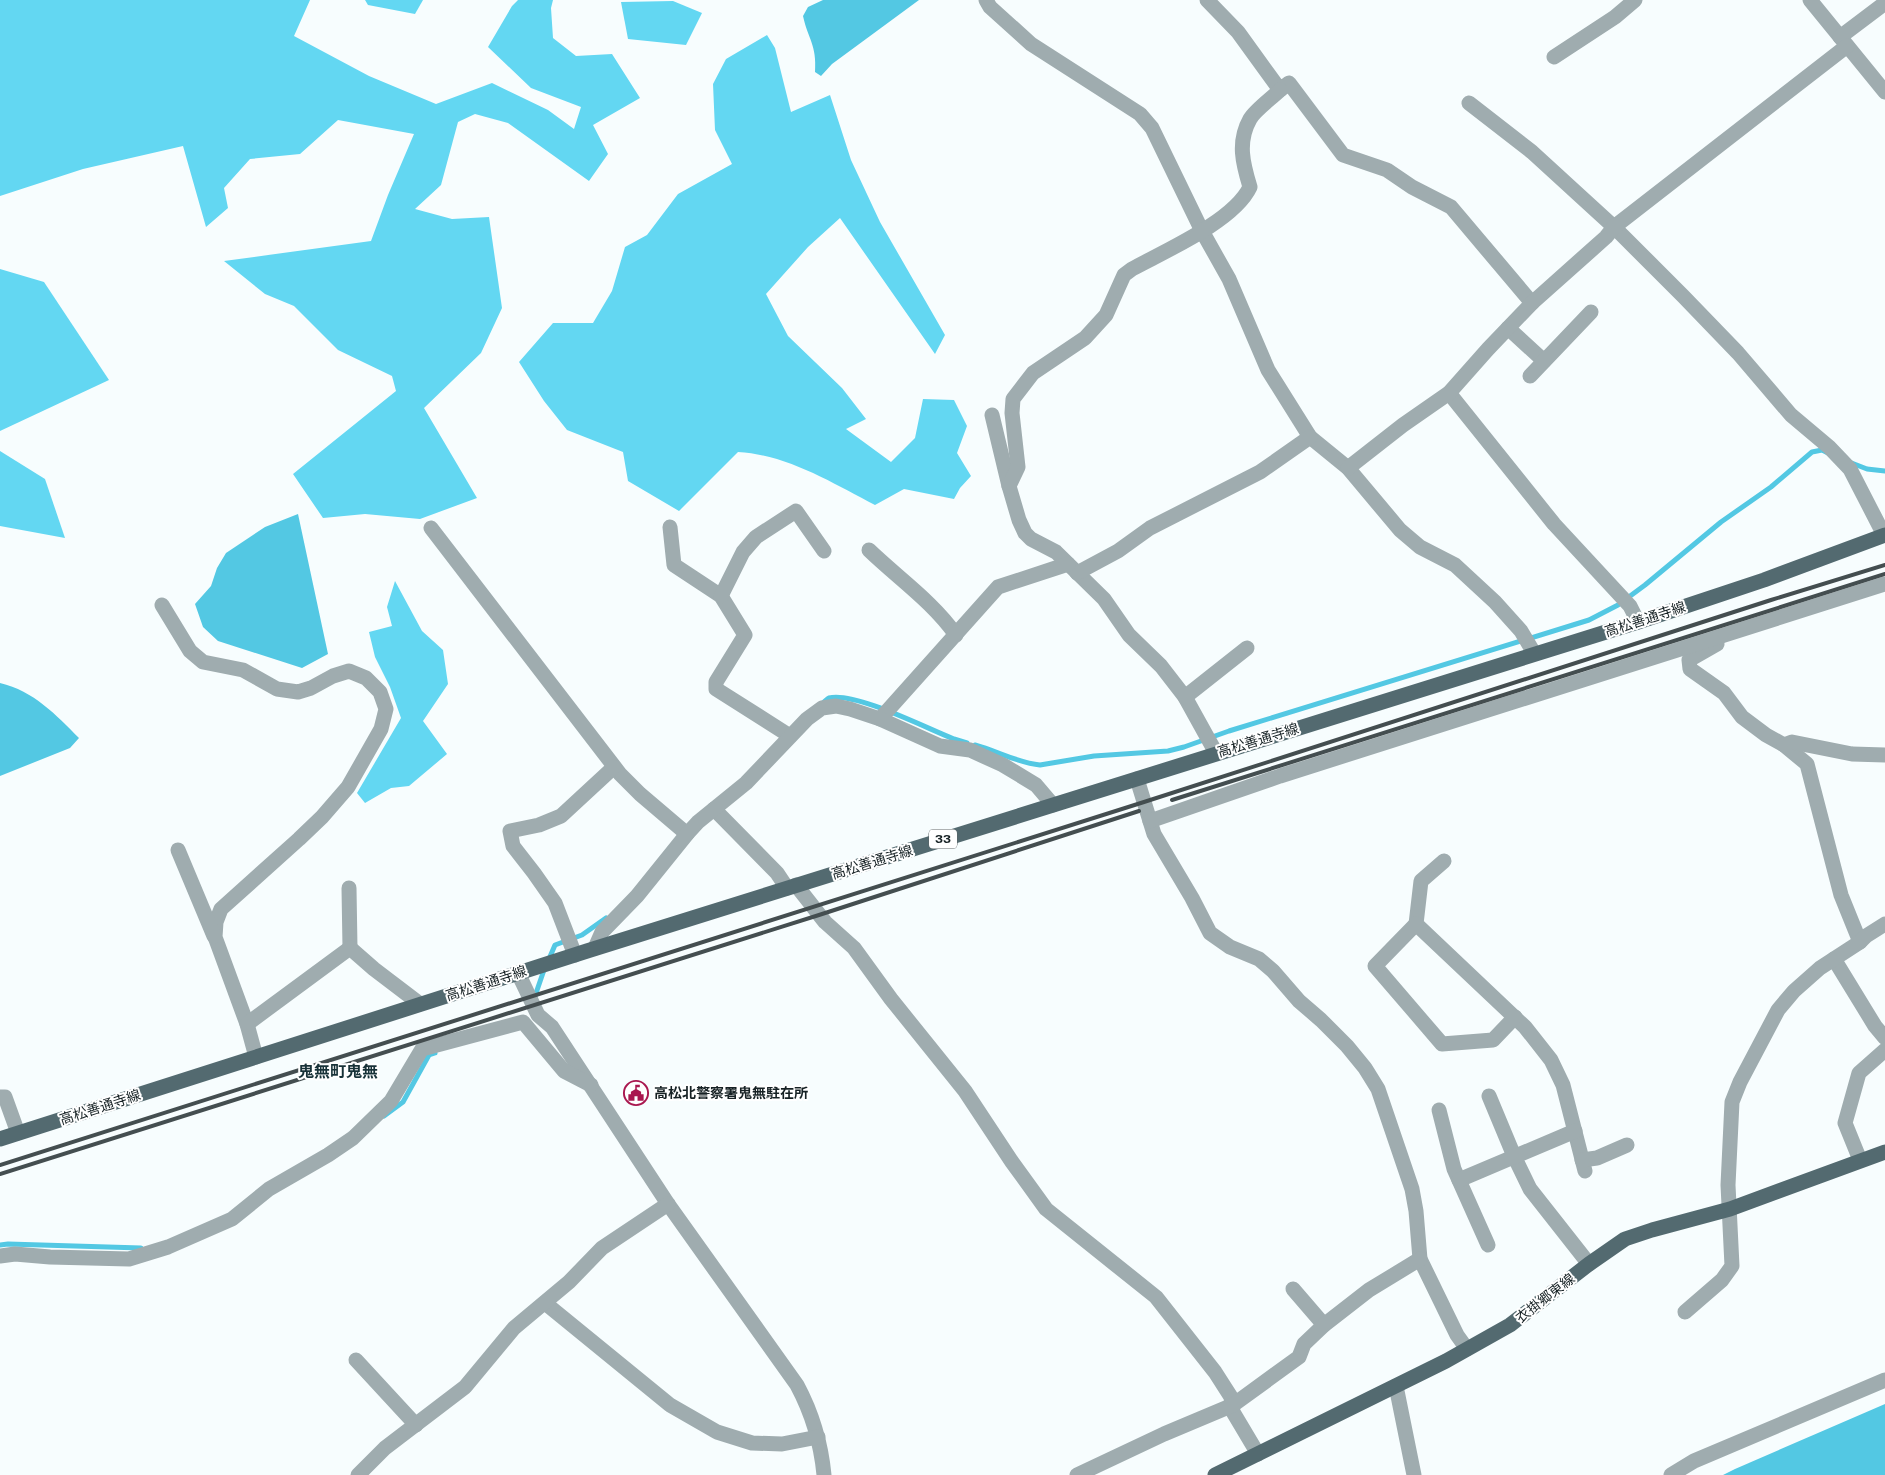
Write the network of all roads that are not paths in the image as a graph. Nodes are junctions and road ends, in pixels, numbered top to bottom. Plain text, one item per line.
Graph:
1 (986, 0) edge
2 (1206, 0) edge
3 (1635, 0) edge
4 (1810, 0) edge
5 (1885, 3) edge
6 (1844, 42) junction
7 (1554, 57) dead end
8 (1280, 90) junction
9 (1885, 92) edge
10 (1469, 103) dead end
11 (1614, 227) junction
12 (1202, 231) junction
13 (1532, 303) junction
14 (1591, 312) dead end
15 (1508, 328) junction
16 (1544, 361) junction
17 (1530, 376) dead end
18 (1450, 393) junction
19 (992, 415) dead end
20 (1310, 437) junction
21 (1348, 468) junction
22 (1009, 486) junction
23 (431, 528) dead end
24 (670, 528) dead end
25 (1885, 535) edge
26 (870, 550) dead end
27 (824, 551) dead end
28 (1072, 568) junction
29 (1885, 584) edge
30 (721, 596) junction
31 (162, 605) dead end
32 (1638, 622) junction
33 (1726, 634) junction
34 (956, 635) junction
35 (1247, 648) dead end
36 (1534, 654) junction
37 (1185, 697) junction
38 (880, 719) junction
39 (790, 736) junction
40 (1784, 744) junction
41 (1216, 753) junction
42 (1885, 755) edge
43 (614, 767) junction
44 (1137, 779) junction
45 (1053, 805) junction
46 (714, 809) junction
47 (1150, 821) junction
48 (687, 834) junction
49 (178, 850) dead end
50 (1444, 861) dead end
51 (791, 887) junction
52 (349, 888) dead end
53 (1416, 924) junction
54 (1885, 924) edge
55 (215, 938) junction
56 (1860, 942) junction
57 (350, 948) junction
58 (594, 948) junction
59 (575, 955) junction
60 (1834, 959) junction
61 (518, 973) junction
62 (420, 1004) junction
63 (1515, 1017) junction
64 (247, 1024) junction
65 (1885, 1038) edge
66 (1885, 1050) edge
67 (256, 1057) junction
68 (591, 1085) junction
69 (1489, 1096) dead end
70 (0, 1097) edge
71 (1440, 1110) dead end
72 (1575, 1131) junction
73 (18, 1133) junction
74 (0, 1138) edge
75 (1627, 1145) dead end
76 (1885, 1152) edge
77 (1514, 1156) junction
78 (1860, 1160) junction
79 (1459, 1180) junction
80 (668, 1204) junction
81 (1730, 1209) junction
82 (1488, 1246) dead end
83 (0, 1256) edge
84 (1420, 1259) junction
85 (1589, 1264) junction
86 (1293, 1290) dead end
87 (545, 1303) junction
88 (1685, 1312) dead end
89 (1324, 1325) junction
90 (1467, 1349) junction
91 (356, 1360) dead end
92 (1885, 1380) edge
93 (1396, 1386) junction
94 (1233, 1405) junction
95 (416, 1424) junction
96 (818, 1438) junction
97 (1258, 1454) junction
98 (1221, 1474) edge
99 (358, 1475) edge
100 (824, 1475) edge
101 (1077, 1475) edge
102 (1414, 1475) edge
103 (1671, 1475) edge

1 - 12 street
2 - 8 street
3 - 7 street
4 - 6 street
5 - 6 street
6 - 9 street
6 - 11 street
8 - 12 street
8 - 13 street
10 - 11 street
11 - 13 street
11 - 25 street
12 - 20 street
12 - 22 street
13 - 15 street
14 - 16 street
15 - 16 street
15 - 18 street
16 - 17 street
18 - 21 street
18 - 32 street
19 - 22 street
20 - 21 street
20 - 28 street
21 - 36 street
22 - 28 street
23 - 43 street
24 - 30 street
25 - 32 main road, 高松善通寺線 / 33
26 - 34 street
27 - 30 street
28 - 34 street
28 - 37 street
29 - 33 street
30 - 39 street
31 - 55 street
32 - 36 main road, 高松善通寺線 / 33
33 - 40 street
33 - 47 street
34 - 38 street
35 - 37 street
36 - 41 main road, 高松善通寺線 / 33
37 - 41 street
38 - 39 street
38 - 45 street
39 - 46 street
40 - 42 street
40 - 56 street
41 - 44 main road, 高松善通寺線 / 33
43 - 48 street
43 - 59 street
44 - 45 main road, 高松善通寺線 / 33
44 - 47 street
45 - 51 main road, 高松善通寺線 / 33
46 - 48 street
46 - 51 street
47 - 84 street
48 - 58 street
49 - 55 street
50 - 53 street
51 - 58 main road, 高松善通寺線 / 33
51 - 94 street
52 - 57 street
53 - 63 street
53 - 63 street
54 - 56 street
55 - 64 street
56 - 60 street
57 - 62 street
57 - 64 street
58 - 59 main road, 高松善通寺線 / 33
59 - 61 main road, 高松善通寺線 / 33
60 - 65 street
60 - 81 street
61 - 62 main road, 高松善通寺線 / 33
61 - 68 street
62 - 67 main road, 高松善通寺線 / 33
63 - 72 street
64 - 67 street
66 - 78 street
67 - 73 main road, 高松善通寺線 / 33
68 - 80 street
68 - 83 street
69 - 77 street
70 - 73 street
71 - 79 street
72 - 75 street
72 - 77 street
73 - 74 main road, 高松善通寺線 / 33
76 - 78 main road, 衣掛郷東線
77 - 79 street
77 - 85 street
78 - 81 main road, 衣掛郷東線
79 - 82 street
80 - 87 street
80 - 96 street
81 - 85 main road, 衣掛郷東線
81 - 88 street
84 - 89 street
84 - 90 street
85 - 90 main road, 衣掛郷東線
86 - 89 street
87 - 95 street
87 - 96 street
89 - 94 street
90 - 93 main road, 衣掛郷東線
91 - 95 street
92 - 103 street
93 - 97 main road, 衣掛郷東線
93 - 102 street
94 - 97 street
94 - 101 street
95 - 99 street
96 - 100 street
97 - 98 main road, 衣掛郷東線

